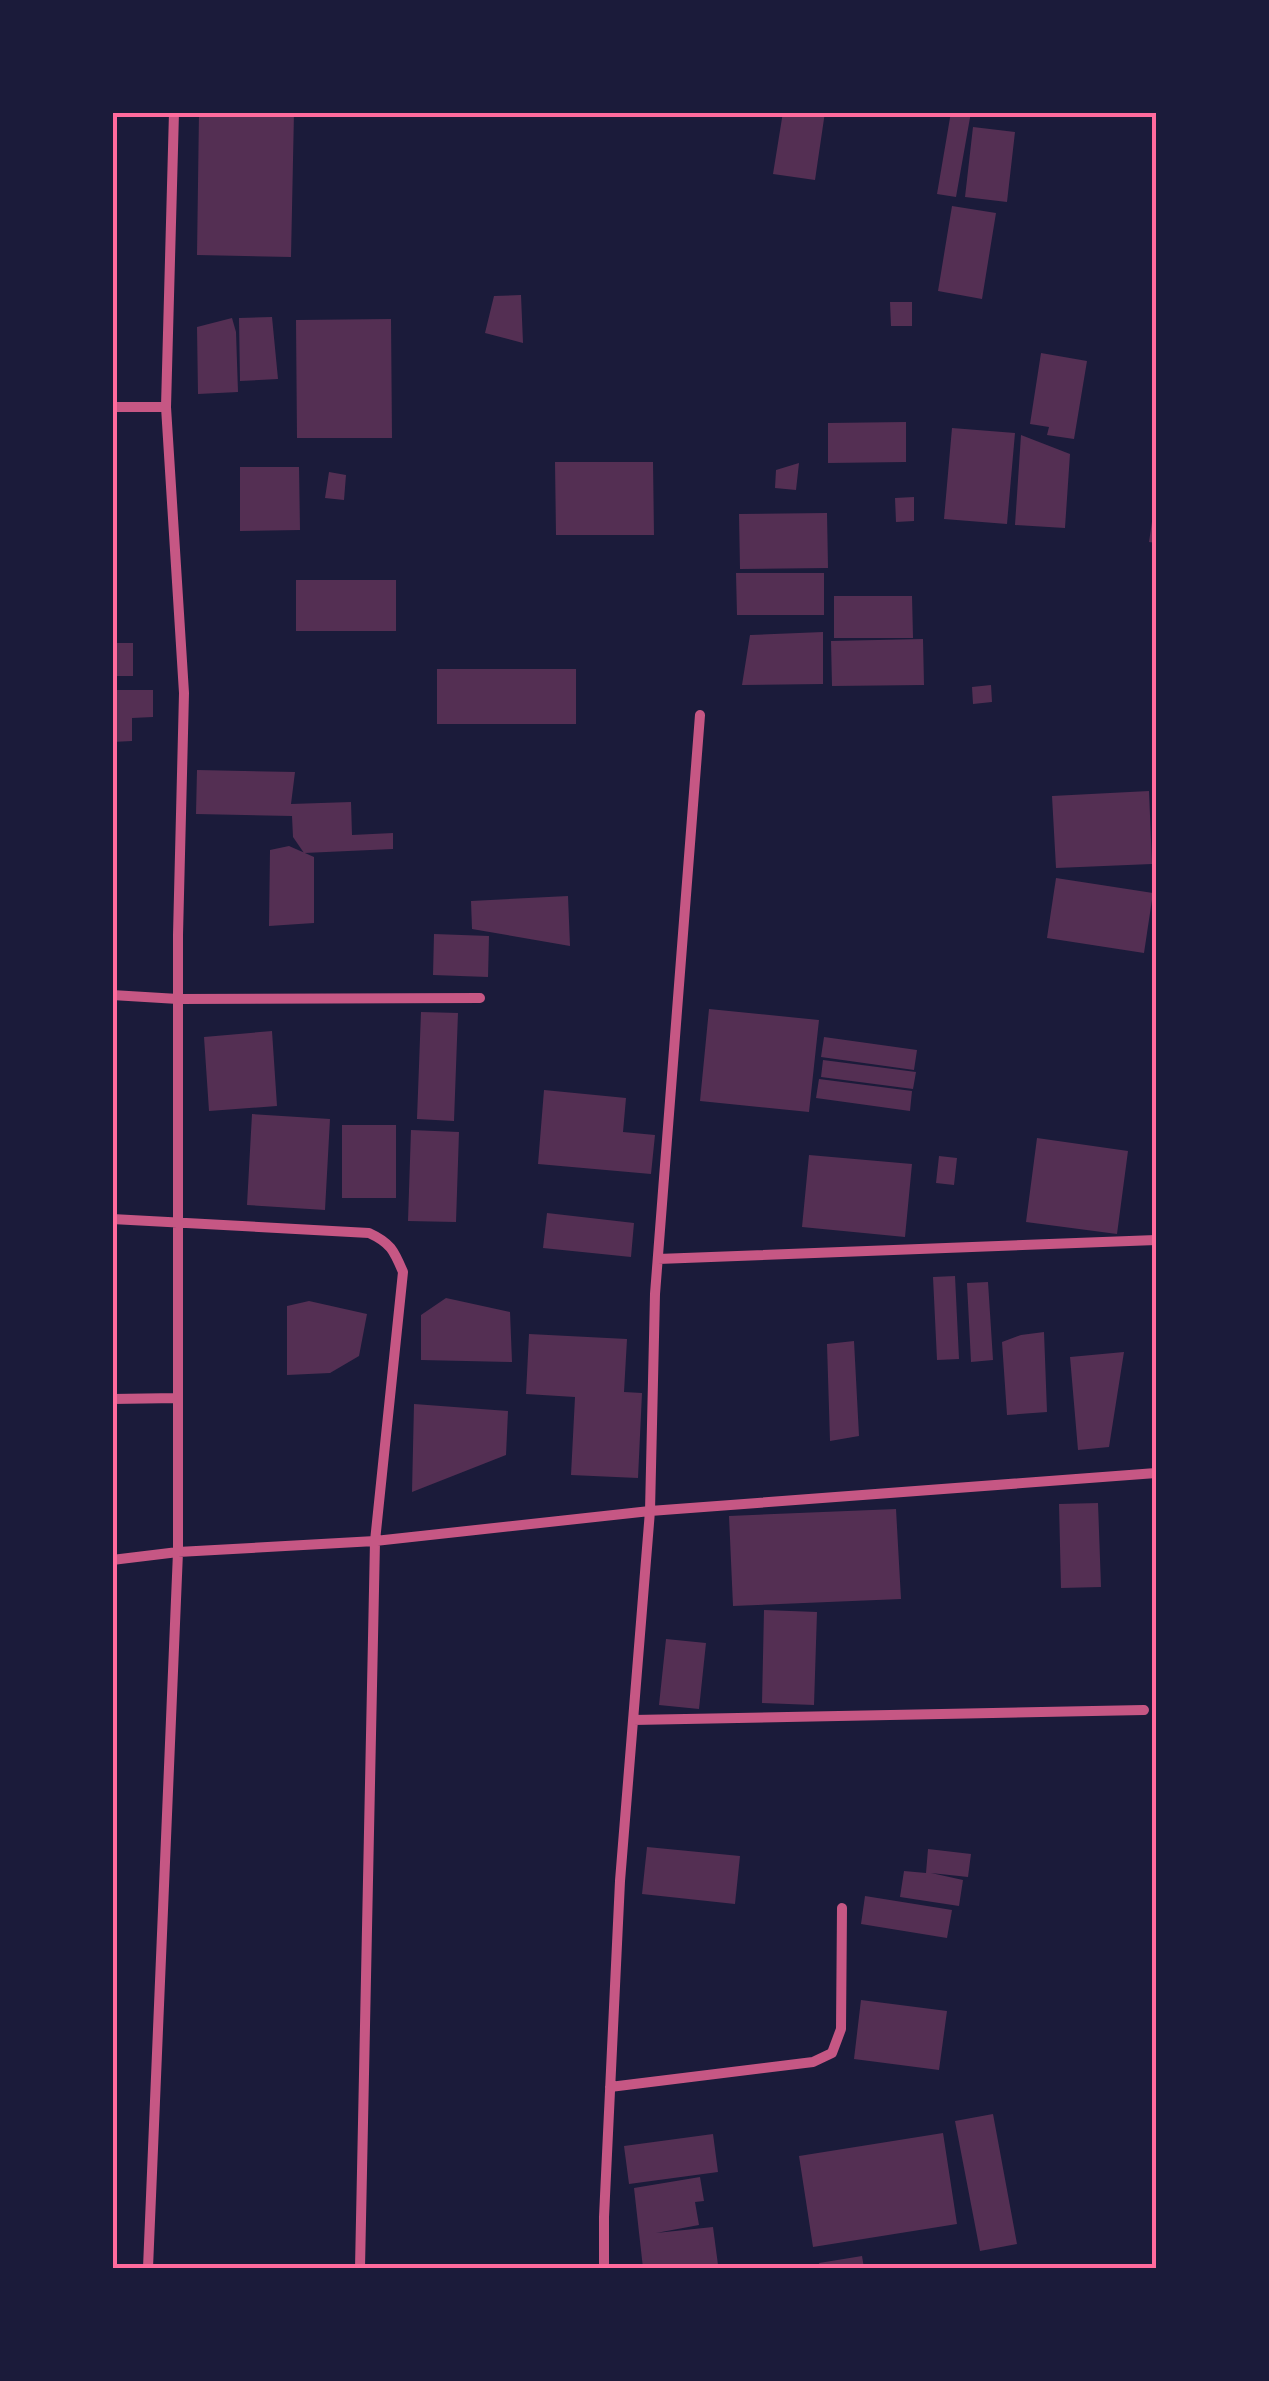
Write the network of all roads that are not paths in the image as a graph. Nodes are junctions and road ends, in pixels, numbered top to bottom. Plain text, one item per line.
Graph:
1 (174, 112) edge
2 (112, 406) edge
3 (166, 407) junction
4 (700, 715) dead end
5 (112, 995) edge
6 (480, 998) dead end
7 (178, 999) junction
8 (112, 1219) edge
9 (178, 1222) junction
10 (1156, 1240) edge
11 (658, 1260) junction
12 (112, 1398) edge
13 (178, 1398) junction
14 (1156, 1473) edge
15 (650, 1510) junction
16 (374, 1540) junction
17 (178, 1552) junction
18 (112, 1560) edge
19 (1144, 1710) dead end
20 (633, 1720) junction
21 (842, 1908) dead end
22 (610, 2086) junction
23 (148, 2268) edge
24 (360, 2268) edge
25 (604, 2268) edge

1 - 3 street
2 - 3 street
3 - 7 street
4 - 11 street
5 - 7 street
6 - 7 street
7 - 9 street
8 - 9 street
9 - 13 street
9 - 16 street
10 - 11 street
11 - 15 street
12 - 13 street
13 - 17 street
14 - 15 street
15 - 16 street
15 - 20 street
16 - 17 street
16 - 24 street
17 - 18 street
17 - 23 street
19 - 20 street
20 - 22 street
21 - 22 street
22 - 25 street

